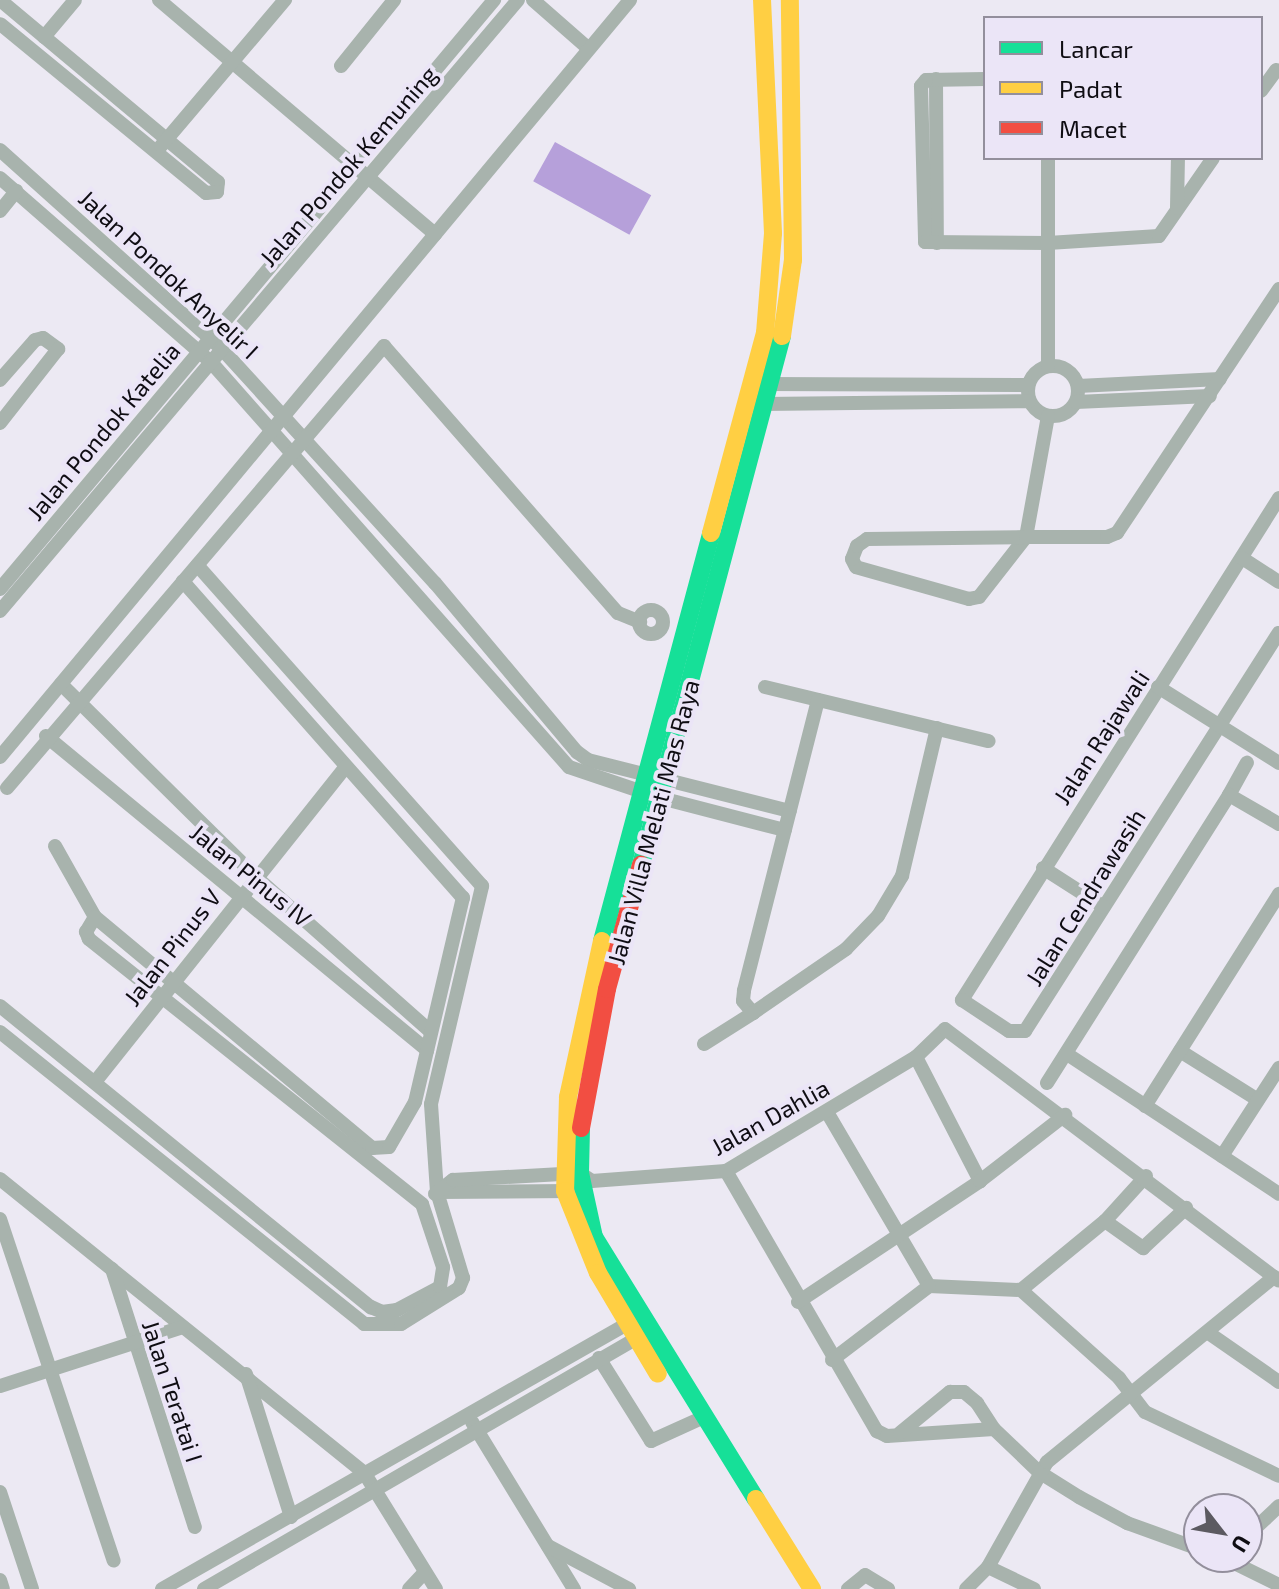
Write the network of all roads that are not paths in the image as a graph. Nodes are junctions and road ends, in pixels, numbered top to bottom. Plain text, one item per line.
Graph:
1 (0, 0) edge
2 (75, 0) edge
3 (159, 0) edge
4 (285, 0) edge
5 (394, 0) edge
6 (494, 0) edge
7 (518, 0) edge
8 (533, 0) edge
9 (630, 0) edge
10 (762, 0) edge
11 (790, 0) edge
12 (0, 24) edge
13 (44, 37) junction
14 (589, 49) junction
15 (233, 61) junction
16 (341, 66) dead end
17 (983, 79) edge
18 (102, 86) junction
19 (91, 100) junction
20 (167, 138) junction
21 (0, 150) edge
22 (156, 152) junction
23 (1048, 160) edge
24 (1178, 160) edge
25 (1212, 160) edge
26 (356, 165) junction
27 (369, 176) junction
28 (0, 178) edge
29 (16, 191) junction
30 (1177, 208) junction
31 (0, 211) edge
32 (435, 234) junction
33 (1048, 243) junction
34 (1279, 289) edge
35 (209, 337) junction
36 (221, 348) junction
37 (198, 350) junction
38 (210, 361) junction
39 (1048, 366) junction
40 (1220, 379) junction
41 (0, 380) edge
42 (764, 384) junction
43 (1028, 385) junction
44 (1078, 386) junction
45 (1210, 396) junction
46 (1029, 401) junction
47 (1076, 402) junction
48 (760, 404) junction
49 (284, 414) junction
50 (1048, 416) junction
51 (0, 423) edge
52 (273, 428) junction
53 (303, 436) junction
54 (291, 449) junction
55 (1279, 498) edge
56 (1026, 537) junction
57 (1242, 558) junction
58 (197, 565) junction
59 (183, 581) junction
60 (1279, 582) edge
61 (0, 589) edge
62 (0, 611) edge
63 (640, 622) dead end
64 (1279, 633) edge
65 (61, 684) junction
66 (765, 687) dead end
67 (1158, 687) junction
68 (314, 698) junction
69 (77, 700) junction
70 (818, 700) junction
71 (301, 715) junction
72 (1220, 725) junction
73 (937, 728) junction
74 (46, 736) junction
75 (989, 741) dead end
76 (0, 757) edge
77 (1247, 763) dead end
78 (1279, 763) edge
79 (346, 767) junction
80 (656, 776) junction
81 (7, 788) dead end
82 (651, 795) junction
83 (1229, 795) junction
84 (790, 811) junction
85 (1279, 824) edge
86 (785, 830) junction
87 (55, 846) dead end
88 (1043, 868) junction
89 (257, 878) junction
90 (242, 894) junction
91 (1279, 894) edge
92 (1104, 907) junction
93 (95, 917) junction
94 (453, 979) junction
95 (174, 981) junction
96 (163, 995) junction
97 (962, 1000) joint
98 (0, 1006) edge
99 (753, 1013) junction
100 (0, 1032) edge
101 (431, 1032) junction
102 (704, 1044) dead end
103 (427, 1050) junction
104 (1180, 1051) junction
105 (1067, 1054) junction
106 (916, 1057) junction
107 (1279, 1068) edge
108 (90, 1077) junction
109 (1047, 1083) dead end
110 (72, 1087) junction
111 (1258, 1100) junction
112 (415, 1102) junction
113 (431, 1104) junction
114 (1145, 1106) junction
115 (827, 1112) junction
116 (1065, 1115) junction
117 (147, 1125) junction
118 (136, 1140) junction
119 (1222, 1156) junction
120 (726, 1171) junction
121 (1146, 1176) junction
122 (0, 1179) edge
123 (980, 1181) junction
124 (576, 1182) junction
125 (437, 1192) junction
126 (1279, 1194) edge
127 (422, 1204) junction
128 (1186, 1208) junction
129 (0, 1219) edge
130 (1105, 1221) junction
131 (898, 1235) junction
132 (111, 1268) junction
133 (1277, 1279) edge
134 (929, 1286) junction
135 (1021, 1290) junction
136 (798, 1302) junction
137 (183, 1327) junction
138 (637, 1328) junction
139 (1210, 1334) junction
140 (132, 1342) junction
141 (599, 1358) junction
142 (832, 1360) junction
143 (47, 1370) junction
144 (246, 1374) junction
145 (1279, 1382) edge
146 (0, 1386) edge
147 (1133, 1396) junction
148 (469, 1415) junction
149 (696, 1421) junction
150 (994, 1429) junction
151 (476, 1430) junction
152 (900, 1433) junction
153 (1039, 1472) junction
154 (365, 1474) junction
155 (1279, 1476) edge
156 (376, 1490) junction
157 (0, 1492) edge
158 (1279, 1506) edge
159 (291, 1517) junction
160 (1263, 1521) edge
161 (195, 1527) dead end
162 (1183, 1543) edge
163 (547, 1545) junction
164 (114, 1561) dead end
165 (988, 1567) junction
166 (425, 1572) junction
167 (1253, 1573) edge
168 (0, 1580) edge
169 (1275, 1586) edge
170 (627, 1588) edge
171 (3, 1589) edge
172 (32, 1589) edge
173 (162, 1589) edge
174 (204, 1589) edge
175 (409, 1589) edge
176 (436, 1589) edge
177 (574, 1589) edge
178 (797, 1589) edge
179 (812, 1589) edge
180 (848, 1589) edge
181 (888, 1589) edge
182 (966, 1589) edge
183 (1034, 1589) edge

1 - 13 street
2 - 13 street
3 - 15 street
4 - 15 street
5 - 16 street
6 - 26 street, Jalan Pondok Kemuning
7 - 27 street, Jalan Pondok Kemuning
8 - 14 street
9 - 14 street
10 - 42 street, Jalan Villa Melati Mas Raya
11 - 42 street, Jalan Villa Melati Mas Raya
12 - 19 street
13 - 18 street
14 - 32 street
15 - 20 street
15 - 26 street
17 - 33 street
18 - 19 street
18 - 20 street
19 - 22 street
20 - 22 street
20 - 22 street
21 - 35 street, Jalan Pondok Anyelir I
23 - 33 street
24 - 30 street
25 - 30 street
26 - 27 street
26 - 35 street, Jalan Pondok Kemuning
27 - 32 street
27 - 36 street, Jalan Pondok Kemuning
28 - 29 street, Jalan Pondok Anyelir I
29 - 31 street
29 - 37 street, Jalan Pondok Anyelir I
30 - 33 street
32 - 49 street
33 - 39 street
34 - 40 street
35 - 36 street, Jalan Pondok Anyelir I
35 - 37 street, Jalan Pondok Katelia
36 - 38 street, Jalan Pondok Kemuning
36 - 49 street, Jalan Pondok Anyelir I
37 - 38 street, Jalan Pondok Anyelir I
37 - 61 street, Jalan Pondok Katelia
38 - 52 street, Jalan Pondok Anyelir I
38 - 62 street, Jalan Pondok Katelia
39 - 43 street
39 - 44 street
40 - 44 street
40 - 45 street
41 - 51 street
42 - 43 street
42 - 48 street, Jalan Villa Melati Mas Raya
43 - 46 street
44 - 47 street
45 - 47 street
45 - 56 street
46 - 48 street
46 - 50 street
47 - 50 street
48 - 80 street, Jalan Villa Melati Mas Raya
49 - 52 street
49 - 53 street, Jalan Pondok Anyelir I
50 - 56 street
52 - 54 street, Jalan Pondok Anyelir I
52 - 65 street
53 - 54 street
53 - 63 street
53 - 80 street, Jalan Pondok Anyelir I
54 - 58 street
54 - 82 street, Jalan Pondok Anyelir I
55 - 57 street, Jalan Rajawali
56 - 56 street
57 - 60 street
57 - 67 street, Jalan Rajawali
58 - 59 street
58 - 68 street
59 - 69 street
59 - 71 street
64 - 72 street, Jalan Cendrawasih
65 - 69 street, Jalan Pinus IV
65 - 76 street
66 - 70 street
67 - 72 street
67 - 88 street, Jalan Rajawali
68 - 71 street
68 - 94 street
69 - 74 street
69 - 89 street, Jalan Pinus IV
70 - 73 street
70 - 84 street
71 - 79 street
72 - 78 street
72 - 92 street, Jalan Cendrawasih
73 - 75 street
73 - 99 street
74 - 81 street
74 - 90 street, Jalan Pinus IV
77 - 83 street
79 - 89 street, Jalan Pinus V
79 - 94 street
80 - 82 street, Jalan Villa Melati Mas Raya
80 - 84 street, Jalan Pondok Anyelir I
82 - 86 street, Jalan Pondok Anyelir I
82 - 124 street, Jalan Villa Melati Mas Raya
83 - 85 street
83 - 105 street
84 - 86 street
86 - 99 street
87 - 93 street
88 - 92 street
88 - 97 street, Jalan Rajawali
89 - 90 street, Jalan Pinus V
89 - 101 street, Jalan Pinus IV
90 - 95 street, Jalan Pinus V
90 - 103 street, Jalan Pinus IV
91 - 104 street
92 - 97 street, Jalan Cendrawasih
93 - 95 street
93 - 96 street
94 - 101 street
94 - 113 street
95 - 96 street, Jalan Pinus V
95 - 112 street
96 - 108 street, Jalan Pinus V
96 - 127 street
98 - 108 street
99 - 102 street
100 - 110 street
101 - 103 street
103 - 112 street
104 - 111 street
104 - 114 street
105 - 109 street
105 - 114 street
106 - 115 street, Jalan Dahlia
106 - 116 street, Jalan Dahlia
106 - 123 street
107 - 111 street
108 - 110 street, Jalan Pinus V
108 - 117 street
110 - 118 street
111 - 119 street
112 - 113 street
113 - 125 street
114 - 119 street
115 - 120 street, Jalan Dahlia
115 - 131 street
116 - 121 street
116 - 123 street
117 - 118 street
117 - 127 street
118 - 125 street
119 - 126 street
120 - 124 street, Jalan Dahlia
120 - 136 street
121 - 128 street
121 - 130 street
122 - 132 street
123 - 131 street
124 - 125 street, Jalan Dahlia
124 - 138 street, Jalan Villa Melati Mas Raya
125 - 127 street
128 - 130 street
128 - 133 street
129 - 143 street
130 - 135 street
131 - 134 street
131 - 136 street
132 - 137 street
132 - 140 street, Jalan Teratai I
133 - 139 street
134 - 135 street
134 - 142 street
135 - 147 street
136 - 142 street
137 - 140 street
137 - 144 street
138 - 141 street
138 - 148 street
138 - 149 street, Jalan Villa Melati Mas Raya
139 - 145 street
139 - 147 street
140 - 143 street
140 - 161 street, Jalan Teratai I
141 - 149 street
141 - 151 street
142 - 152 street
143 - 146 street
143 - 164 street
144 - 154 street
144 - 159 street
147 - 153 street
147 - 155 street
148 - 151 street
148 - 154 street
149 - 178 street, Jalan Villa Melati Mas Raya
149 - 179 street, Jalan Villa Melati Mas Raya
150 - 152 street
150 - 152 street
150 - 153 street
151 - 156 street
151 - 163 street
153 - 162 street
153 - 165 street
154 - 156 street
154 - 159 street
156 - 166 street
156 - 174 street
157 - 172 street
158 - 160 street
159 - 173 street
163 - 170 street
163 - 177 street
165 - 182 street
165 - 183 street
166 - 175 street
166 - 176 street
167 - 169 street
168 - 171 street
180 - 181 street

